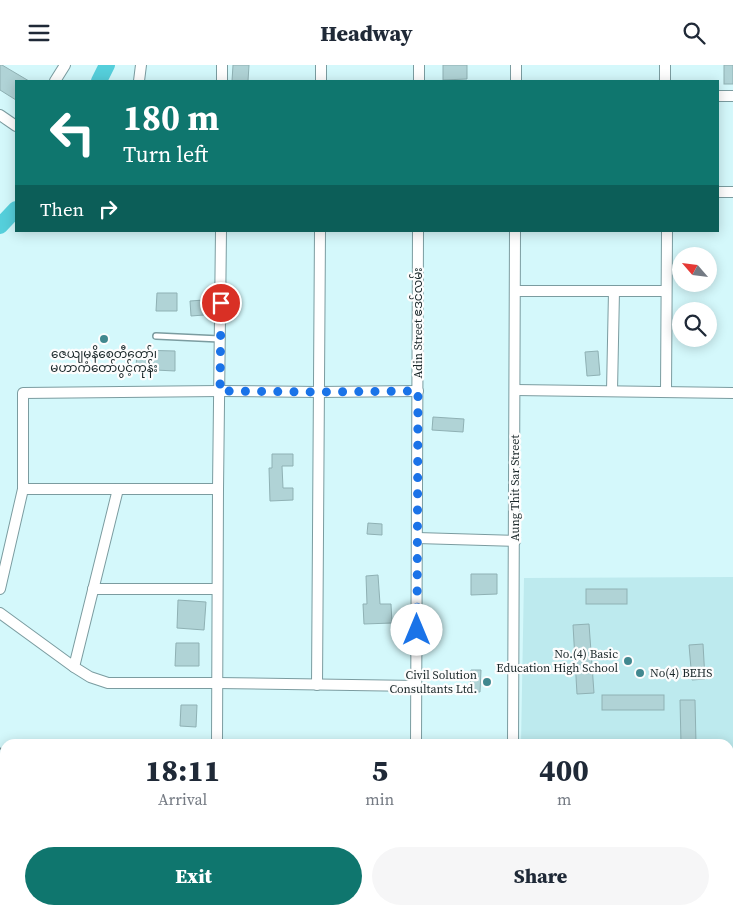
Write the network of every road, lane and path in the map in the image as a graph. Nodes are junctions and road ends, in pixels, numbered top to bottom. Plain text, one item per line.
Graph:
1 (65, 65) edge
2 (141, 65) edge
3 (222, 65) edge
4 (321, 65) edge
5 (419, 65) edge
6 (516, 65) edge
7 (665, 65) edge
8 (56, 80) edge
9 (139, 80) edge
10 (222, 80) edge
11 (321, 80) edge
12 (419, 80) edge
13 (516, 80) edge
14 (665, 80) edge
15 (719, 96) edge
16 (733, 96) edge
17 (0, 115) edge
18 (15, 125) edge
19 (719, 191) edge
20 (733, 192) edge
21 (221, 232) edge
22 (320, 232) edge
23 (418, 232) edge
24 (515, 232) edge
25 (667, 232) edge
26 (515, 291) junction
27 (614, 291) junction
28 (666, 291) junction
29 (156, 336) dead end
30 (220, 339) junction
31 (515, 390) junction
32 (220, 391) junction
33 (418, 391) junction
34 (612, 391) junction
35 (319, 392) junction
36 (666, 392) junction
37 (733, 393) edge
38 (23, 489) junction
39 (118, 489) junction
40 (218, 489) junction
41 (417, 538) junction
42 (514, 541) junction
43 (0, 589) edge
44 (93, 589) junction
45 (217, 589) junction
46 (0, 613) edge
47 (74, 667) junction
48 (217, 683) junction
49 (317, 685) junction
50 (417, 686) junction
51 (217, 739) edge
52 (416, 739) edge
53 (513, 739) edge

1 - 8 street
2 - 9 street
3 - 10 street
4 - 11 street
5 - 12 street
6 - 13 street
7 - 14 street
15 - 16 street
17 - 18 street
19 - 20 street
21 - 30 street
22 - 35 street
23 - 33 street, Adin Street ဧဒင်လမ်း
24 - 26 street, Aung Thit Sar Street
25 - 28 street
26 - 27 street
26 - 31 street, Aung Thit Sar Street
27 - 28 street
27 - 34 street
28 - 36 street
29 - 30 lane
30 - 32 street
31 - 34 street
31 - 42 street, Aung Thit Sar Street
32 - 35 street
32 - 38 street
32 - 40 street
33 - 35 street
33 - 41 street, Adin Street ဧဒင်လမ်း
34 - 36 street
35 - 49 street
36 - 37 street
38 - 39 street
38 - 43 street
39 - 40 street
39 - 44 street
40 - 45 street
41 - 42 street
41 - 50 street, Adin Street ဧဒင်လမ်း
42 - 53 street, Aung Thit Sar Street
44 - 45 street
44 - 47 street
45 - 48 street
46 - 47 street
47 - 48 street
48 - 49 street
48 - 51 street
49 - 50 street
50 - 52 street, Adin Street ဧဒင်လမ်း

